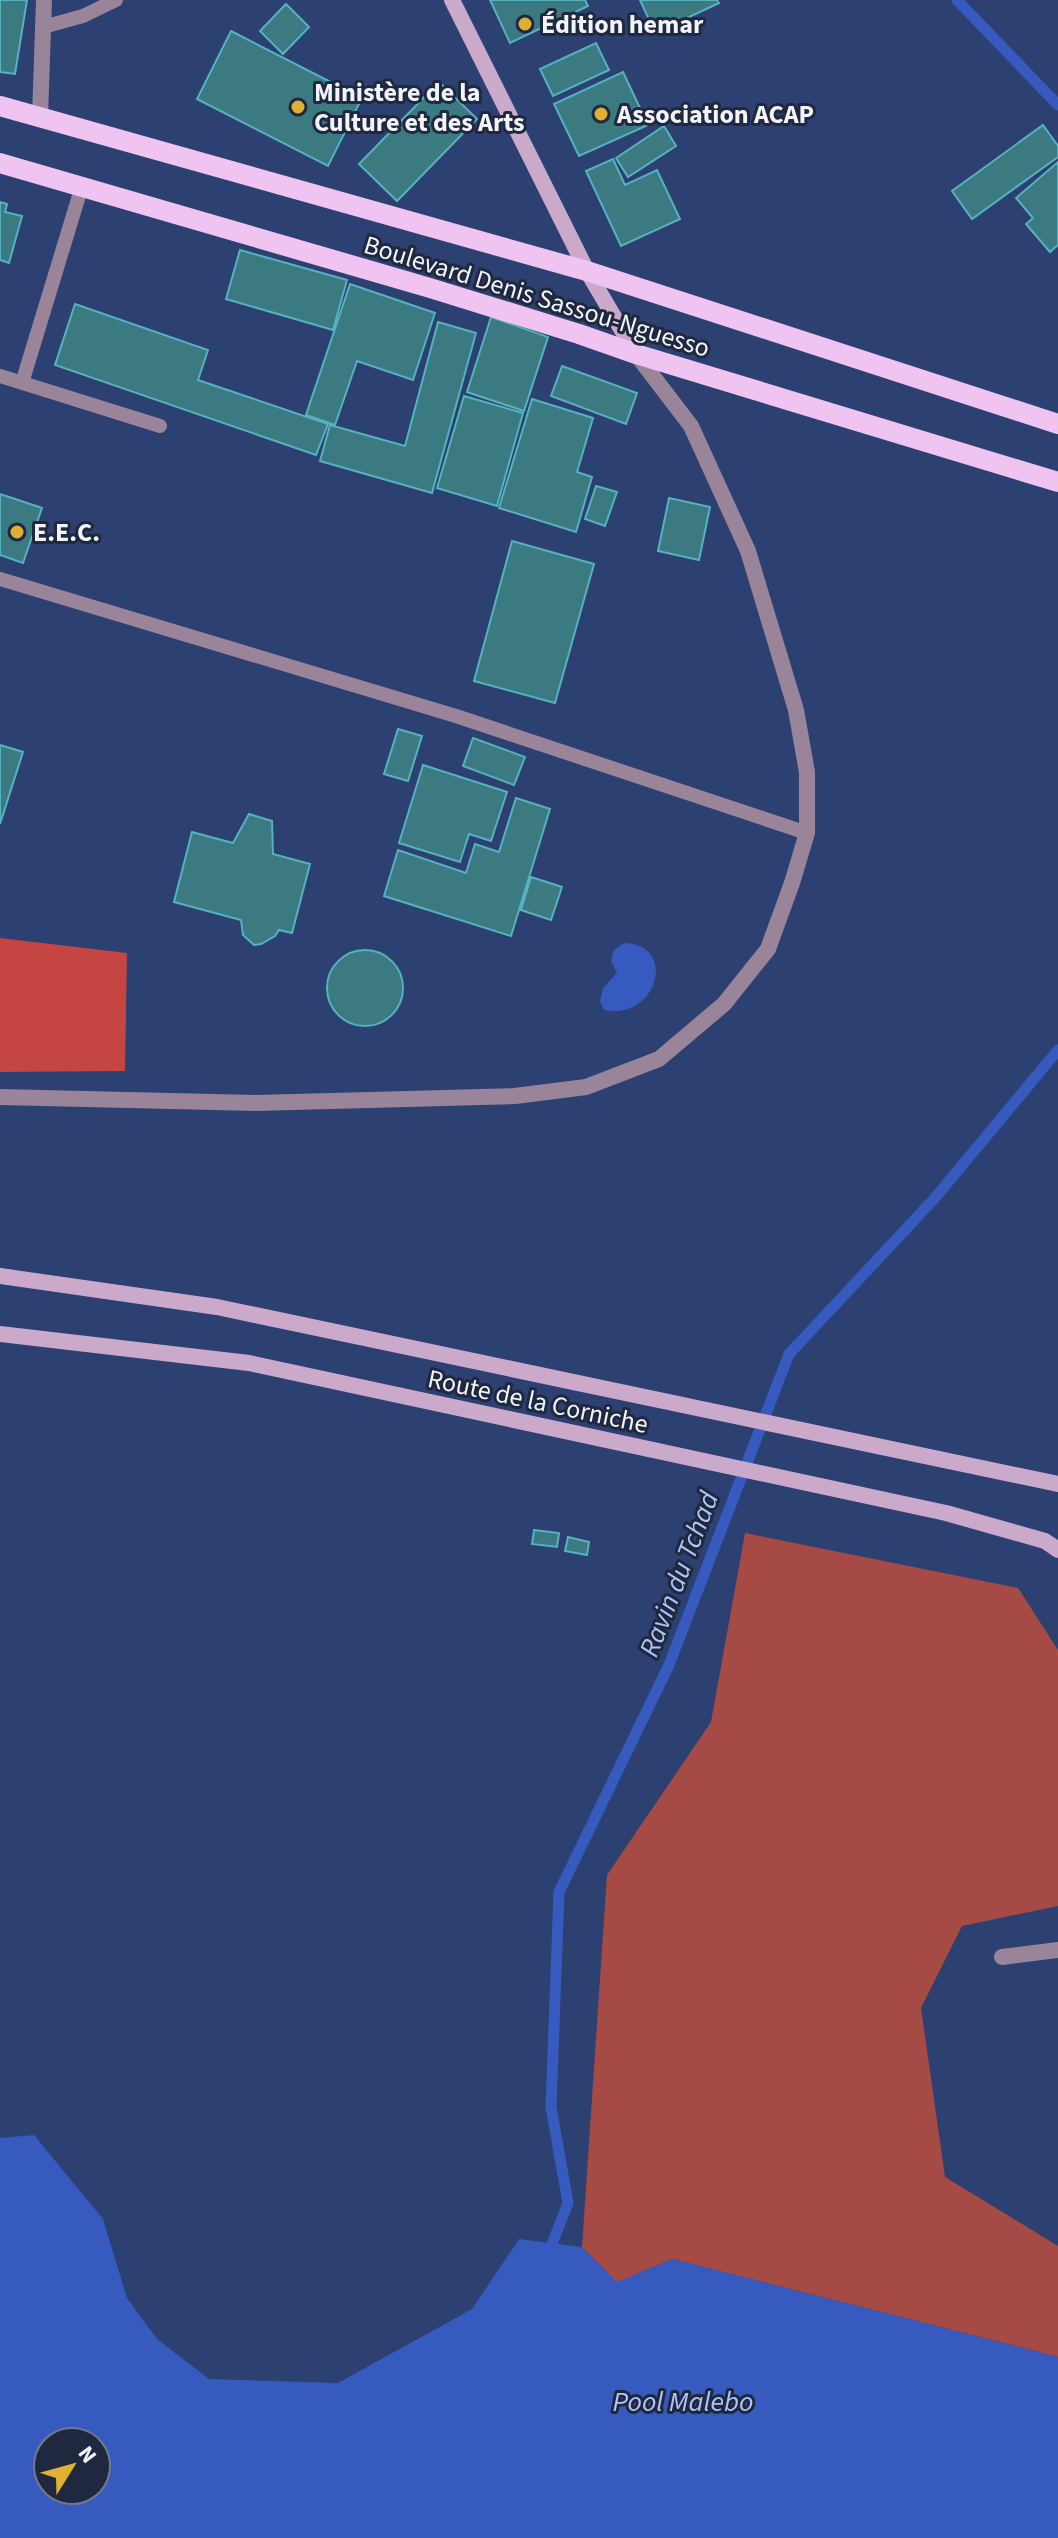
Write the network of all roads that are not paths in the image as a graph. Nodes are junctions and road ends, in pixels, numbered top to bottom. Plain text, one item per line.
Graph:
1 (44, 0) edge
2 (116, 0) edge
3 (452, 0) edge
4 (43, 27) junction
5 (0, 106) edge
6 (40, 117) junction
7 (0, 163) edge
8 (82, 186) junction
9 (587, 271) junction
10 (636, 354) junction
11 (0, 376) edge
12 (22, 383) junction
13 (1058, 424) edge
14 (160, 426) dead end
15 (1058, 482) edge
16 (0, 579) edge
17 (807, 833) junction
18 (0, 1097) edge
19 (0, 1276) edge
20 (0, 1334) edge
21 (1058, 1484) edge
22 (1058, 1550) edge
23 (1058, 1950) edge
24 (1002, 1957) dead end

1 - 4 street
2 - 4 lane
3 - 9 main road
4 - 6 street
5 - 6 main road, Boulevard Denis Sassou-Nguesso
6 - 9 main road, Boulevard Denis Sassou-Nguesso
7 - 8 main road, Boulevard Denis Sassou-Nguesso
8 - 10 main road, Boulevard Denis Sassou-Nguesso
8 - 12 lane
9 - 10 main road
9 - 13 main road, Boulevard Denis Sassou-Nguesso
10 - 15 main road, Boulevard Denis Sassou-Nguesso
10 - 17 street
11 - 12 lane
12 - 14 lane
16 - 17 lane
17 - 18 street
19 - 21 main road, Route de la Corniche
20 - 22 main road, Route de la Corniche
23 - 24 street

